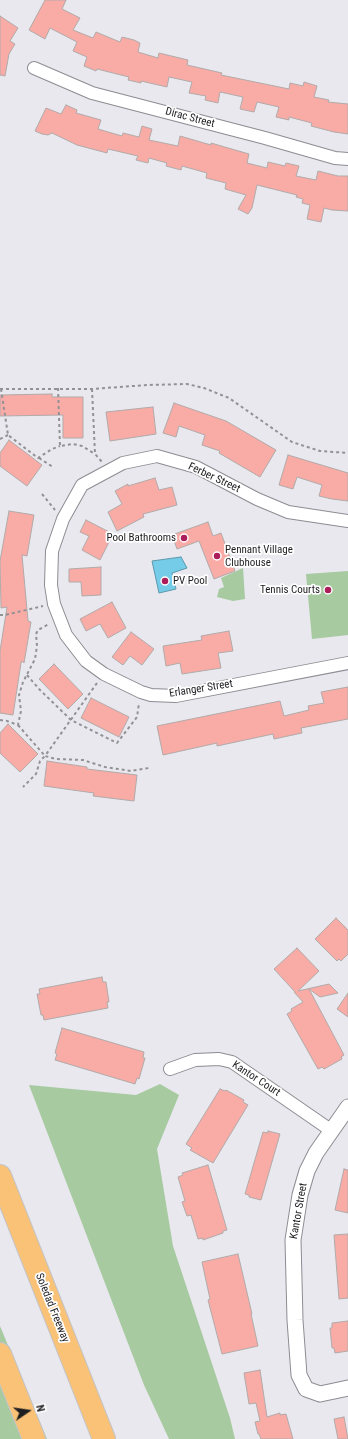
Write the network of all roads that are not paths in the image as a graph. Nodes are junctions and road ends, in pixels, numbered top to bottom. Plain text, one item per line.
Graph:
1 (34, 68) dead end
2 (348, 159) edge
3 (348, 521) edge
4 (59, 620) joint
5 (348, 663) edge
6 (170, 1069) dead end
7 (348, 1107) edge
8 (332, 1131) junction
9 (0, 1176) edge
10 (0, 1354) edge
11 (348, 1388) edge
12 (34, 1439) edge
13 (104, 1439) edge

1 - 2 street, Dirac Street
3 - 4 street, Ferber Street
4 - 5 street, Erlanger Street
6 - 8 street, Kantor Court
7 - 8 street, Kantor Street
8 - 11 street, Kantor Street
9 - 13 highway, Soledad Freeway
10 - 12 highway

